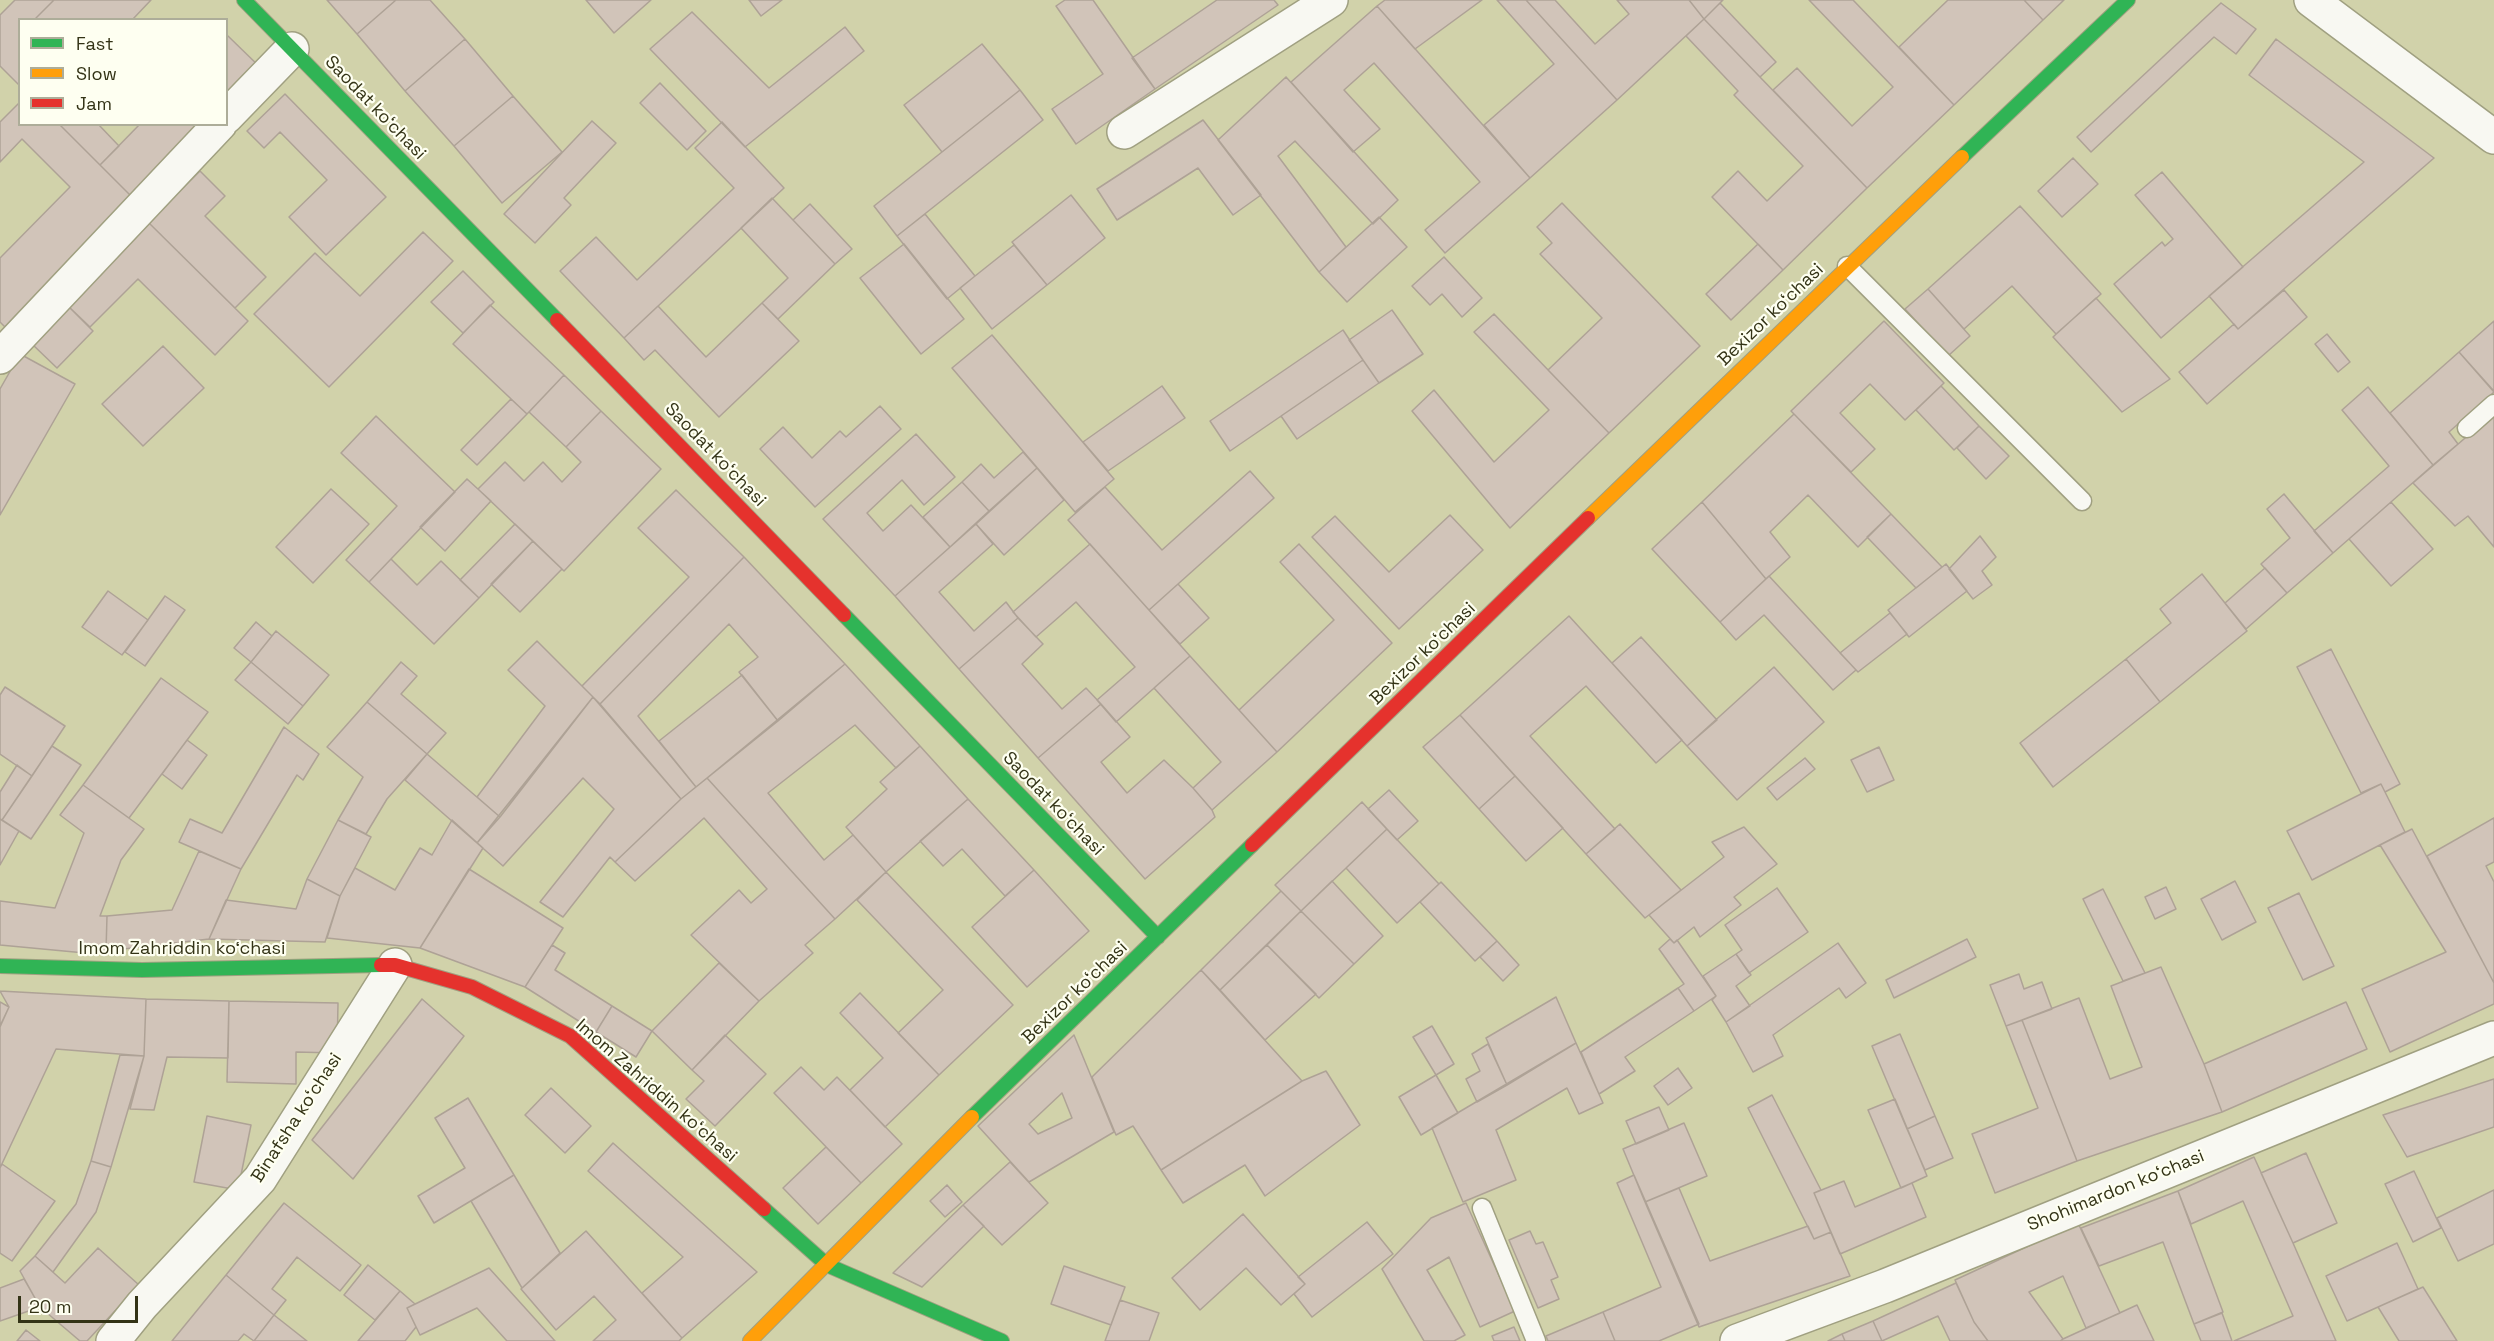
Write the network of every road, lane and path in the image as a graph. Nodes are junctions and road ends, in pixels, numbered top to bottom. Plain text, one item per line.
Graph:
1 (243, 0) edge
2 (1331, 0) edge
3 (2128, 0) edge
4 (2311, 0) edge
5 (292, 49) junction
6 (228, 115) edge
7 (218, 126) edge
8 (1124, 132) dead end
9 (2494, 137) edge
10 (1847, 266) junction
11 (1, 353) edge
12 (2494, 404) edge
13 (2467, 428) dead end
14 (2082, 501) dead end
15 (1158, 937) junction
16 (395, 965) junction
17 (0, 966) edge
18 (2494, 1038) edge
19 (1482, 1208) dead end
20 (827, 1265) junction
21 (113, 1341) edge
22 (750, 1341) edge
23 (1002, 1341) edge
24 (1536, 1341) edge
25 (1737, 1341) edge

1 - 5 street, Saodat koʻchasi
2 - 8 street
3 - 10 street, Bexizor koʻchasi
4 - 9 street
5 - 6 street
5 - 15 street, Saodat koʻchasi
7 - 11 street
10 - 14 lane
10 - 15 street, Bexizor koʻchasi
12 - 13 lane
15 - 20 street, Bexizor koʻchasi
16 - 17 street, Imom Zahriddin koʻchasi
16 - 20 street, Imom Zahriddin koʻchasi
16 - 21 street, Binafsha koʻchasi
18 - 25 street, Shohimardon koʻchasi
19 - 24 lane
20 - 22 street, Bexizor koʻchasi
20 - 23 street, Imom Zahriddin koʻchasi

